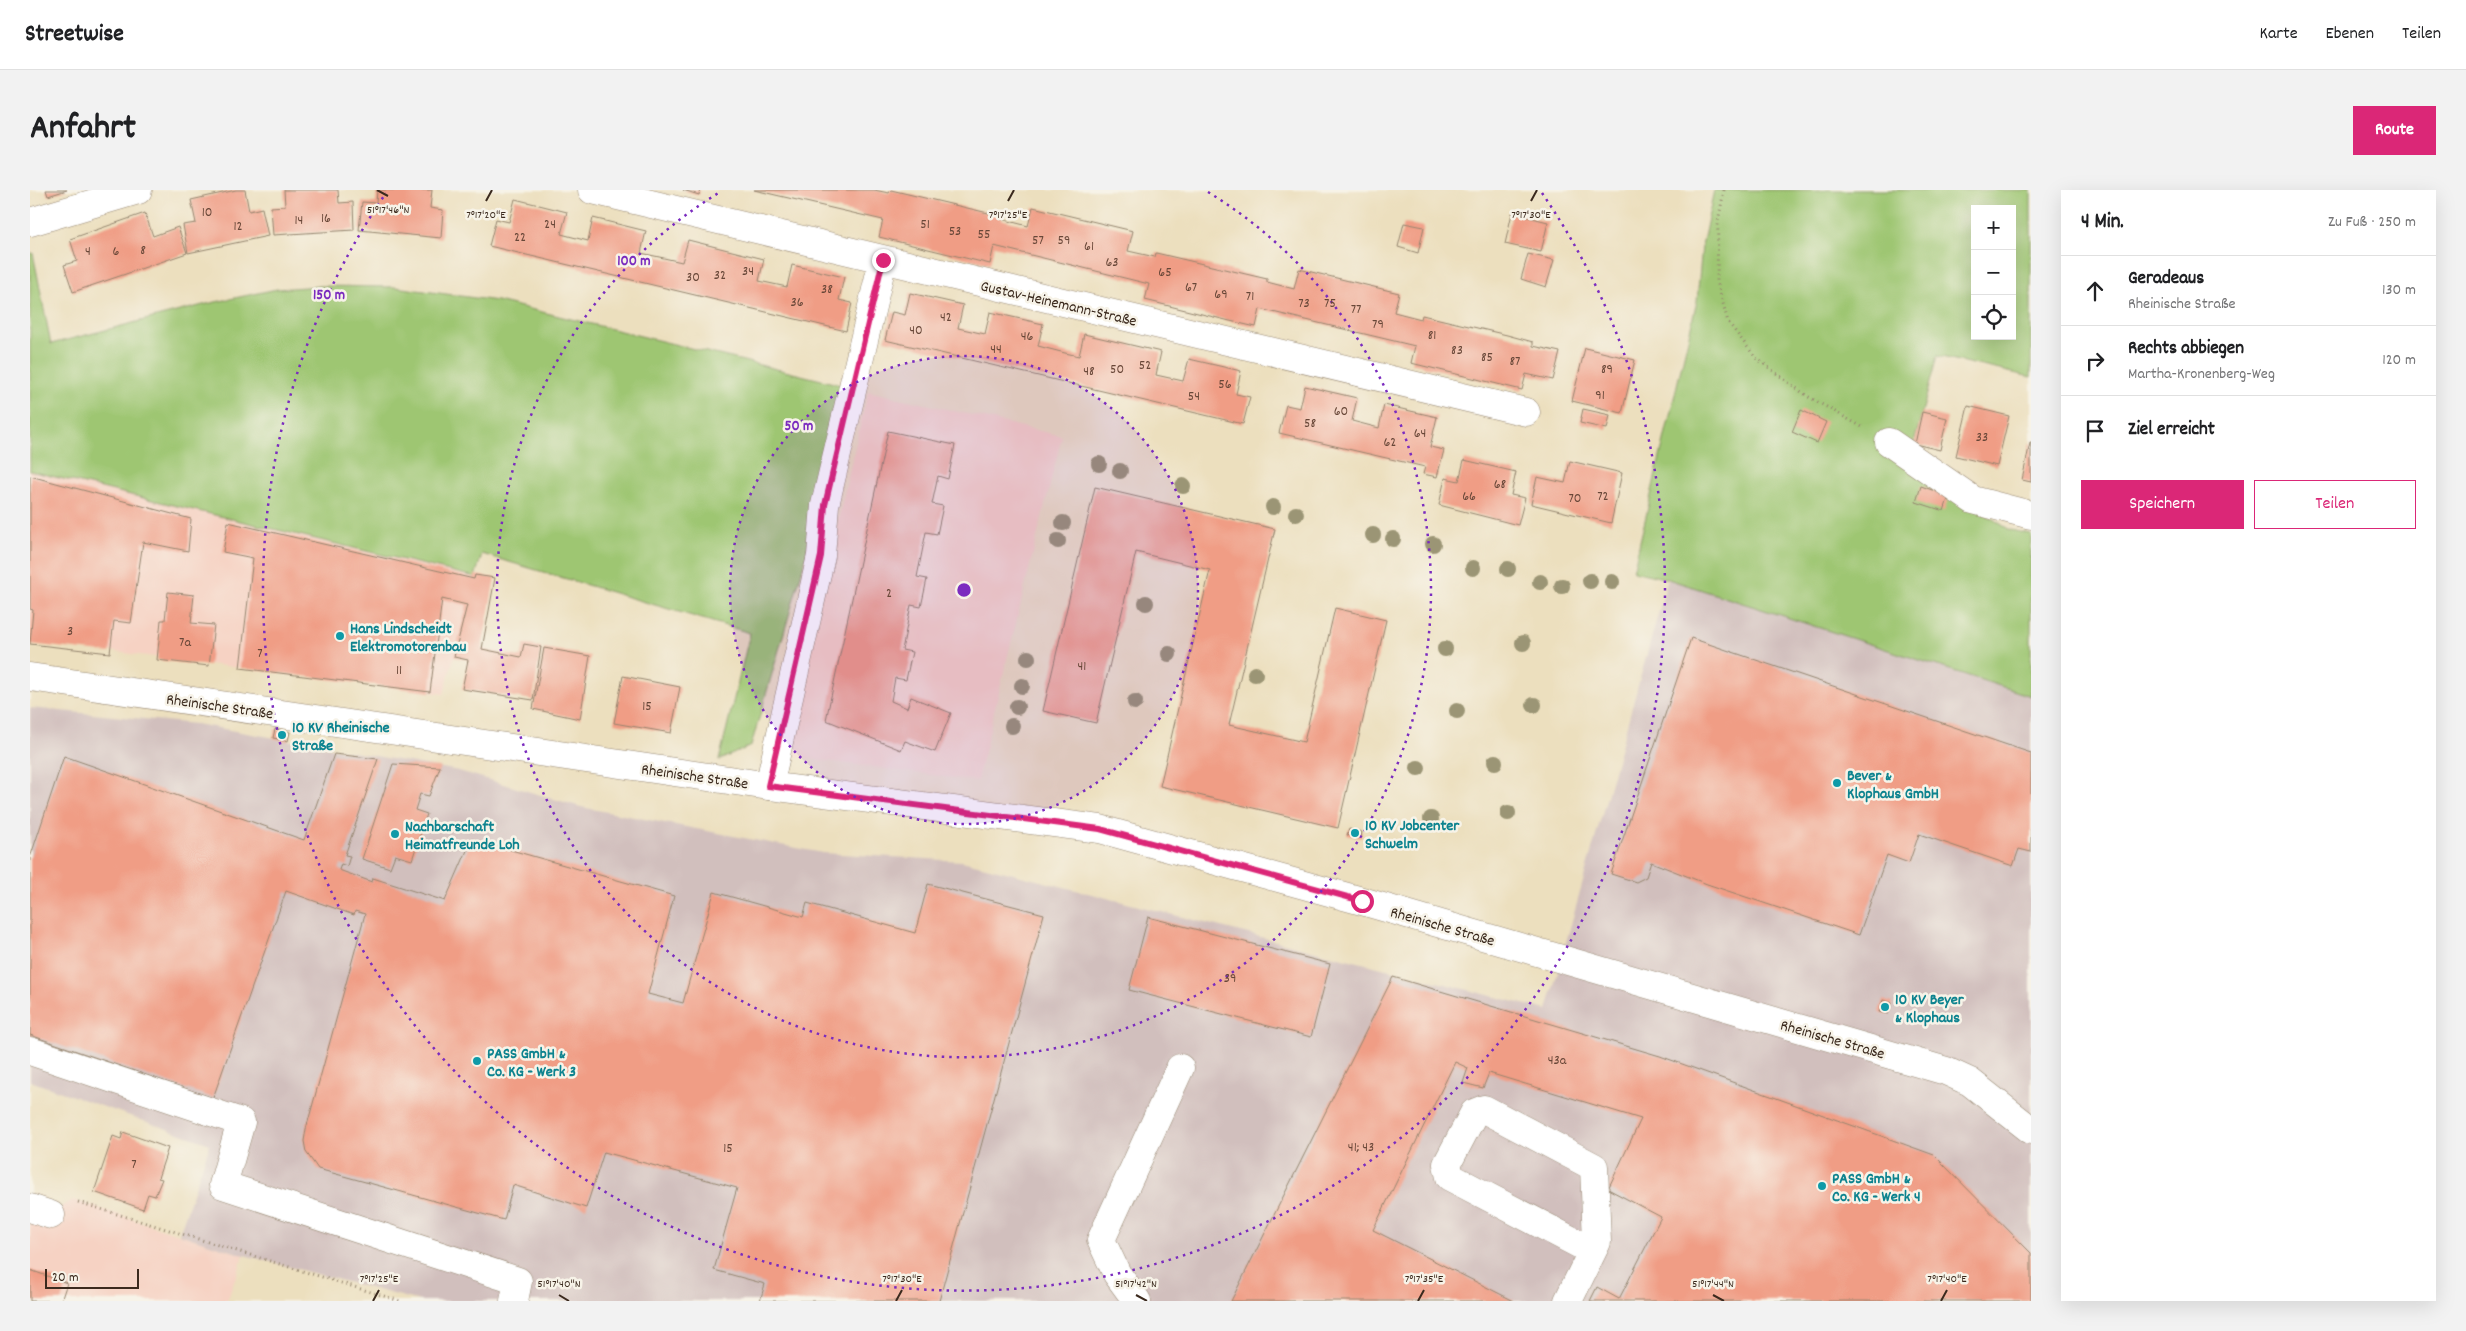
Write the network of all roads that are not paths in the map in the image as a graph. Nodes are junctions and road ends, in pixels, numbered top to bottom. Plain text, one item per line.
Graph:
1 (138, 190) edge
2 (592, 190) edge
3 (30, 222) edge
4 (883, 260) junction
5 (1526, 412) dead end
6 (1889, 442) road end
7 (2031, 515) edge
8 (30, 677) edge
9 (768, 786) junction
10 (30, 1051) edge
11 (1180, 1068) dead end
12 (2031, 1130) edge
13 (1592, 1251) junction
14 (514, 1301) edge
15 (1136, 1301) edge
16 (1568, 1301) edge

1 - 3 street
2 - 4 street, Gustav-Heinemann-Straße
4 - 5 street, Gustav-Heinemann-Straße
4 - 9 street
6 - 7 street
8 - 9 street, Rheinische Straße
9 - 12 street, Rheinische Straße
10 - 14 street
11 - 15 street
13 - 13 street
13 - 16 street

